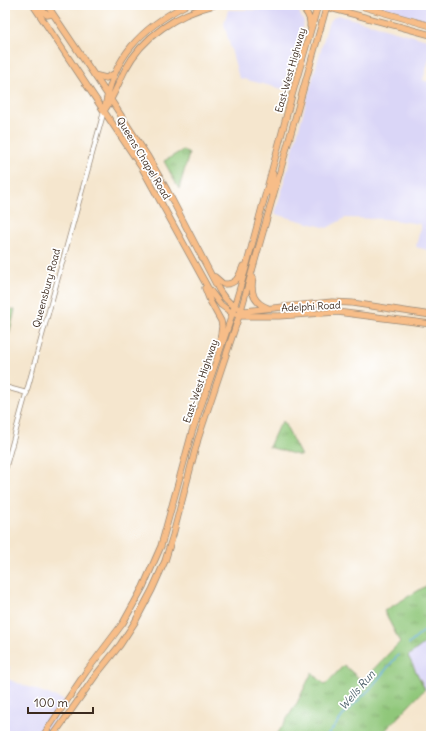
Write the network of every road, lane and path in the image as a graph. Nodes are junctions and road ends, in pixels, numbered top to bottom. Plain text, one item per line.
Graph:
1 (33, 5) edge
2 (47, 5) edge
3 (186, 5) edge
4 (214, 5) edge
5 (299, 5) edge
6 (318, 5) edge
7 (357, 5) edge
8 (327, 6) edge
9 (53, 14) junction
10 (431, 26) edge
11 (310, 32) junction
12 (431, 35) edge
13 (145, 43) junction
14 (132, 45) junction
15 (114, 74) junction
16 (94, 75) junction
17 (107, 94) junction
18 (111, 101) junction
19 (104, 111) junction
20 (274, 160) junction
21 (270, 211) junction
22 (257, 222) junction
23 (262, 236) junction
24 (196, 248) junction
25 (201, 274) junction
26 (234, 306) junction
27 (270, 308) junction
28 (241, 310) junction
29 (232, 313) junction
30 (431, 315) edge
31 (239, 316) junction
32 (431, 324) edge
33 (215, 363) junction
34 (5, 387) edge
35 (27, 393) junction
36 (5, 470) edge
37 (43, 736) edge
38 (53, 736) edge

1 - 9 main road
1 - 19 main road, Queens Chapel Road
2 - 9 main road, Queens Chapel Road
3 - 14 main road, Queensbury Road
4 - 13 main road, Queensbury Road
5 - 11 main road
6 - 8 main road
6 - 11 main road, East-West Highway
7 - 10 main road
8 - 12 main road
8 - 21 main road, East-West Highway
9 - 16 main road, Queens Chapel Road
11 - 20 main road, East-West Highway
13 - 14 main road
13 - 18 main road, Queensbury Road
14 - 15 main road, Queensbury Road
15 - 16 main road
15 - 17 main road, Queensbury Road
16 - 17 main road, Queens Chapel Road
17 - 18 main road, Queens Chapel Road
17 - 19 main road, Queensbury Road
18 - 19 main road, Queensbury Road
18 - 24 main road, Queens Chapel Road
19 - 25 main road, Queens Chapel Road
19 - 35 street, Queensbury Road
20 - 21 main road
20 - 22 main road, East-West Highway
21 - 23 main road, East-West Highway
22 - 24 main road
22 - 26 main road, East-West Highway
23 - 27 main road
23 - 28 main road, East-West Highway
24 - 26 main road, Queens Chapel Road
25 - 29 main road, Queens Chapel Road
25 - 33 main road
26 - 28 main road, Queens Chapel Road
26 - 29 main road, East-West Highway
27 - 28 main road, Adelphi Road
27 - 30 main road, Adelphi Road
28 - 31 main road, East-West Highway
29 - 31 main road, Queens Chapel Road
29 - 33 main road, East-West Highway
31 - 32 main road, Adelphi Road
31 - 38 main road, East-West Highway
33 - 37 main road, East-West Highway
34 - 35 street
35 - 36 street, Queensbury Road

